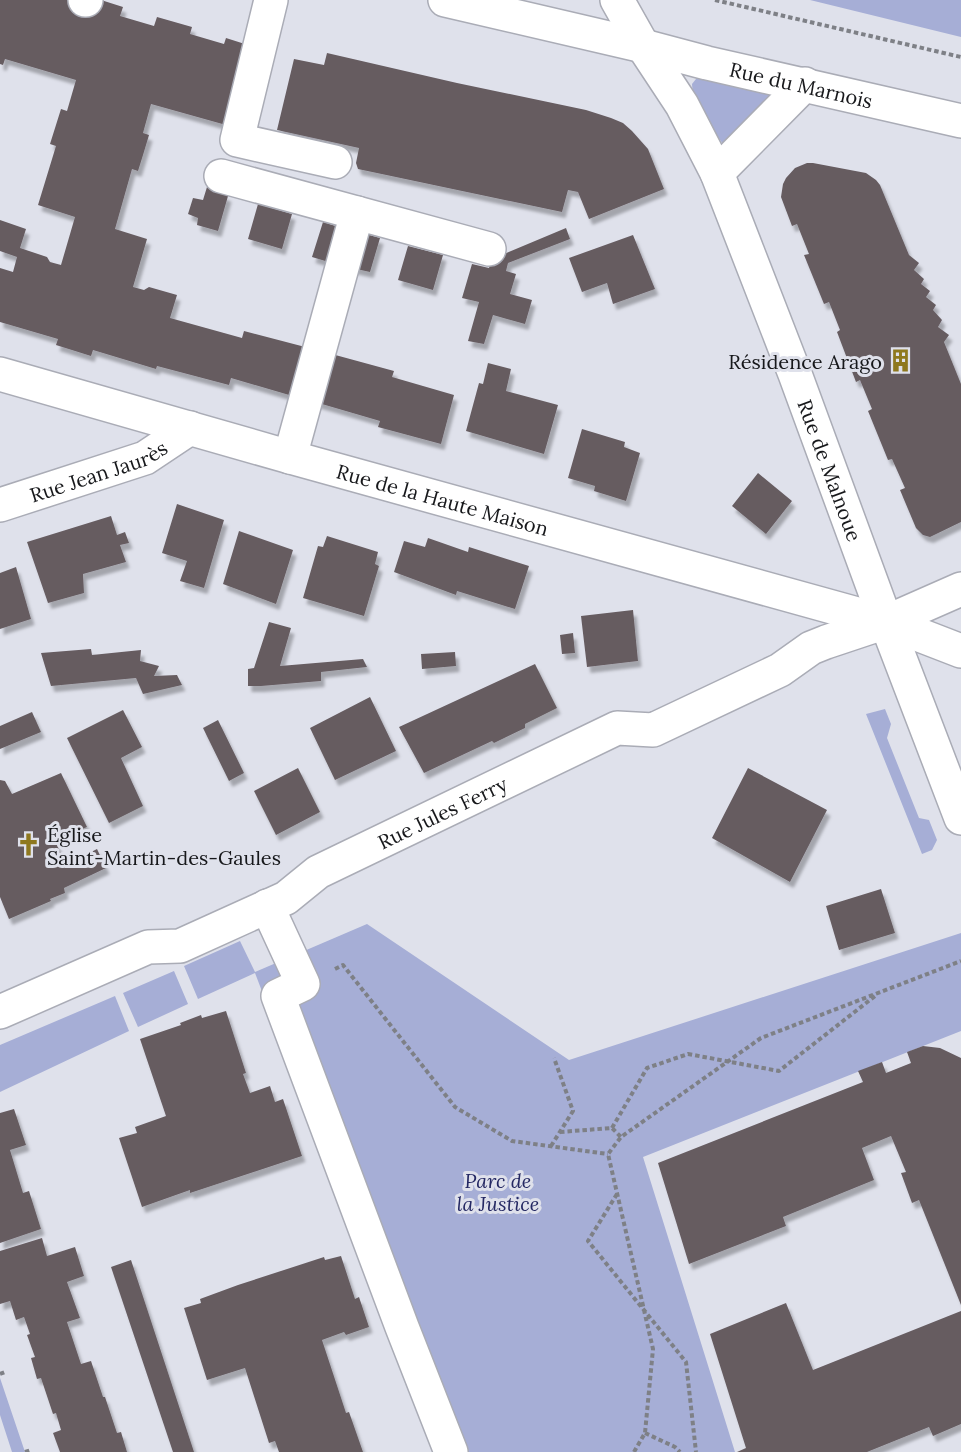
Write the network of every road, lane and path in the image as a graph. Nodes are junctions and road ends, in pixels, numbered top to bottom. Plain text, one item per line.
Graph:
1 (271, 0) edge
2 (617, 0) edge
3 (715, 0) edge
4 (451, 1) edge
5 (643, 46) junction
6 (961, 57) edge
7 (805, 84) junction
8 (961, 121) edge
9 (335, 162) dead end
10 (717, 173) junction
11 (221, 176) dead end
12 (357, 213) junction
13 (489, 249) dead end
14 (0, 374) edge
15 (190, 428) junction
16 (290, 457) junction
17 (0, 505) edge
18 (961, 589) edge
19 (886, 621) junction
20 (961, 651) edge
21 (961, 818) edge
22 (267, 906) junction
23 (961, 962) edge
24 (303, 984) junction
25 (881, 992) junction
26 (0, 1012) edge
27 (554, 1058) dead end
28 (729, 1061) junction
29 (612, 1128) junction
30 (560, 1132) junction
31 (621, 1137) junction
32 (551, 1146) junction
33 (608, 1154) junction
34 (617, 1192) junction
35 (645, 1312) junction
36 (645, 1433) junction
37 (31, 1450) dead end
38 (26, 1452) edge
39 (451, 1452) edge
40 (634, 1452) edge
41 (680, 1452) edge
42 (696, 1452) edge

1 - 9 street
2 - 5 street, Rue de Malnoue
3 - 6 path
4 - 5 street, Rue du Marnois
5 - 7 street, Rue du Marnois
5 - 10 street, Rue de Malnoue
7 - 8 street, Rue du Marnois
7 - 10 street
10 - 19 street, Rue de Malnoue
11 - 12 street
12 - 13 street
12 - 16 street
14 - 15 street, Rue de la Haute Maison
15 - 16 street, Rue de la Haute Maison
15 - 17 street, Rue Jean Jaurès
16 - 19 street, Rue de la Haute Maison
18 - 19 street, Rue Jules Ferry
19 - 20 street, Rue de la Haute Maison
19 - 21 street, Rue de Malnoue
19 - 22 street, Rue Jules Ferry
22 - 24 street
22 - 26 street, Rue Jules Ferry
23 - 25 path
24 - 32 path
24 - 39 street
25 - 28 path
25 - 28 path
27 - 30 path
28 - 29 path
28 - 31 path
29 - 30 path
29 - 31 path
30 - 32 path
31 - 33 path
32 - 33 path
33 - 34 path
34 - 35 path
34 - 35 path
35 - 36 path
35 - 42 path
36 - 40 path
36 - 41 path
37 - 38 path

